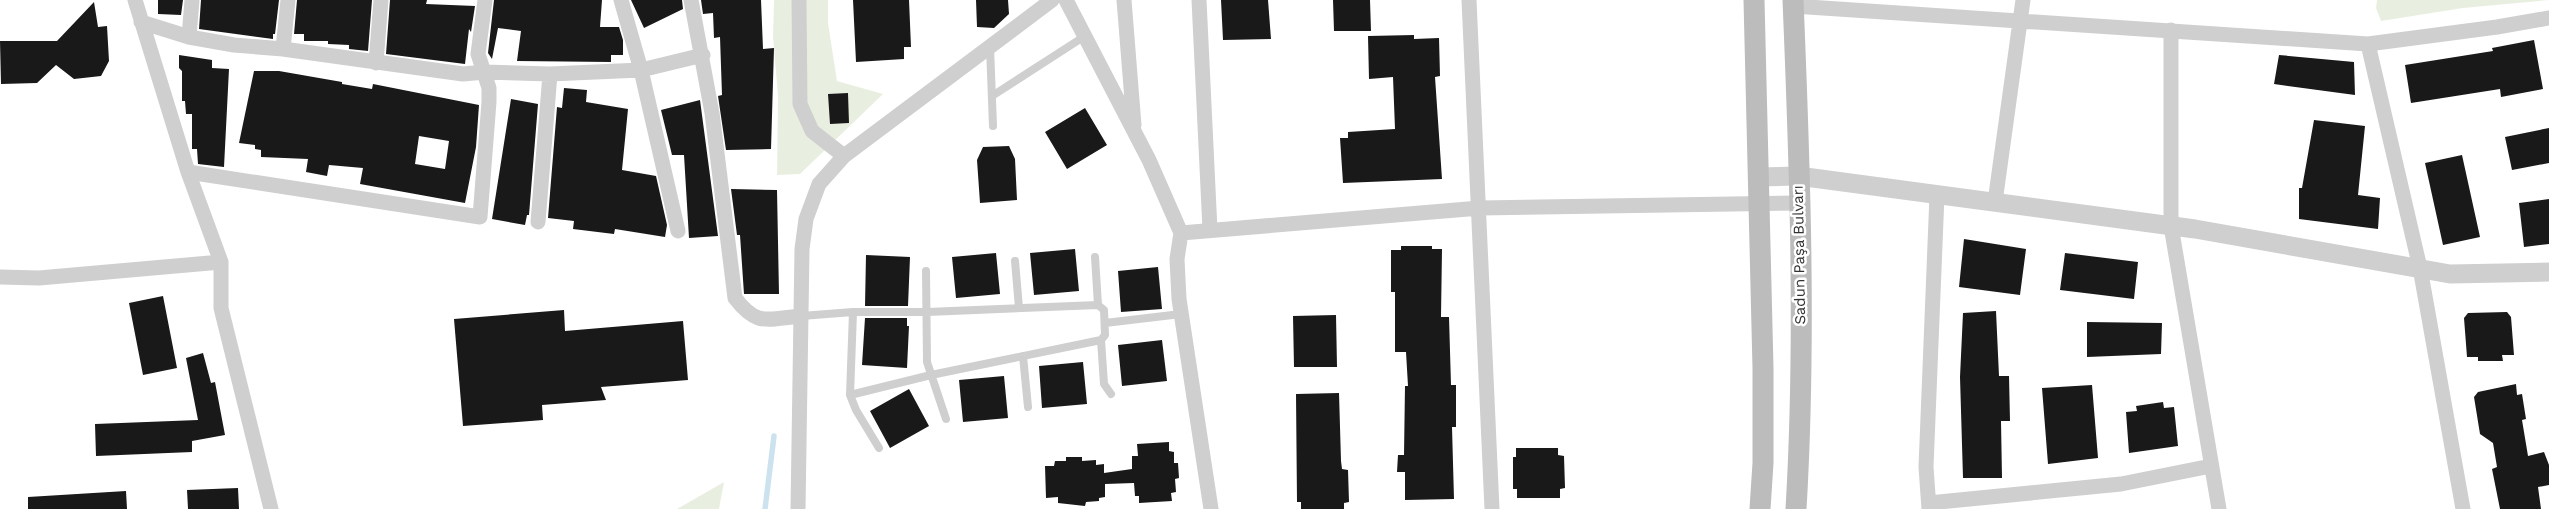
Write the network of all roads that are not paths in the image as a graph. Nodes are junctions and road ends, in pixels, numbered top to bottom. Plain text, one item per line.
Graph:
1 (135, 0) edge
2 (192, 0) edge
3 (288, 0) edge
4 (381, 0) edge
5 (485, 0) edge
6 (621, 0) edge
7 (691, 0) edge
8 (799, 0) edge
9 (1052, 0) edge
10 (1066, 0) edge
11 (1124, 0) edge
12 (1200, 0) edge
13 (1468, 0) edge
14 (1754, 0) edge
15 (2023, 0) edge
16 (1793, 3) edge
17 (2549, 18) edge
18 (2021, 19) junction
19 (141, 22) junction
20 (2171, 30) junction
21 (1085, 36) junction
22 (189, 37) junction
23 (2368, 44) junction
24 (990, 47) junction
25 (284, 49) junction
26 (702, 55) junction
27 (376, 63) junction
28 (641, 70) junction
29 (485, 72) junction
30 (550, 74) junction
31 (992, 96) junction
32 (993, 126) dead end
33 (1135, 132) junction
34 (844, 156) junction
35 (188, 172) junction
36 (1798, 176) junction
37 (1758, 177) junction
38 (1937, 195) junction
39 (1800, 202) junction
40 (1995, 202) junction
41 (1758, 203) junction
42 (1480, 208) junction
43 (538, 222) dead end
44 (2171, 226) junction
45 (678, 230) dead end
46 (1210, 230) junction
47 (1181, 232) junction
48 (1095, 257) dead end
49 (220, 262) junction
50 (1015, 262) dead end
51 (2420, 268) junction
52 (926, 271) dead end
53 (2549, 272) edge
54 (0, 277) edge
55 (1098, 305) junction
56 (1019, 308) junction
57 (852, 312) junction
58 (927, 312) junction
59 (1181, 314) junction
60 (801, 316) junction
61 (1105, 323) junction
62 (1101, 340) junction
63 (1023, 356) junction
64 (931, 375) junction
65 (1111, 394) dead end
66 (850, 395) junction
67 (1028, 407) dead end
68 (946, 419) dead end
69 (879, 448) dead end
70 (2211, 466) junction
71 (1929, 506) edge
72 (271, 509) edge
73 (798, 509) edge
74 (1211, 509) edge
75 (1492, 509) edge
76 (1760, 509) edge
77 (1796, 509) edge
78 (2219, 509) edge
79 (2464, 509) edge

1 - 19 street
2 - 22 street
3 - 25 street
4 - 27 street
5 - 29 street
6 - 28 street
7 - 26 street
8 - 34 street
9 - 24 street
10 - 21 street
11 - 33 street
12 - 46 street
13 - 42 street
14 - 37 main road
15 - 18 street
16 - 18 street
16 - 36 main road, Sadun Paşa Bulvarı
17 - 23 street
18 - 20 street
18 - 40 street
19 - 22 street
19 - 35 street
20 - 23 street
20 - 44 street
21 - 31 lane
21 - 33 street
22 - 25 street
23 - 51 street
24 - 31 lane
24 - 34 street
25 - 27 street
26 - 28 street
26 - 60 street
27 - 29 street
28 - 30 street
28 - 45 street
29 - 30 street
29 - 35 street
30 - 43 street
31 - 32 lane
33 - 47 street
34 - 60 street
35 - 49 street
36 - 37 street
36 - 38 street
36 - 39 main road, Sadun Paşa Bulvarı
37 - 41 main road
38 - 40 street
38 - 71 street
39 - 41 street
39 - 77 main road, Sadun Paşa Bulvarı
40 - 44 street
41 - 42 street
41 - 76 main road
42 - 46 street
42 - 75 street
44 - 51 street
44 - 70 street
46 - 47 street
47 - 59 street
48 - 55 lane
49 - 54 street
49 - 72 street
50 - 56 lane
51 - 53 street
51 - 79 street
52 - 58 lane
55 - 56 lane
55 - 61 lane
56 - 58 lane
57 - 58 lane
57 - 60 lane
57 - 66 lane
58 - 64 lane
59 - 61 lane
59 - 74 street
60 - 73 street
61 - 62 lane
62 - 63 lane
62 - 65 lane
63 - 64 lane
63 - 67 lane
64 - 66 lane
64 - 68 lane
66 - 69 lane
70 - 71 street
70 - 78 street

